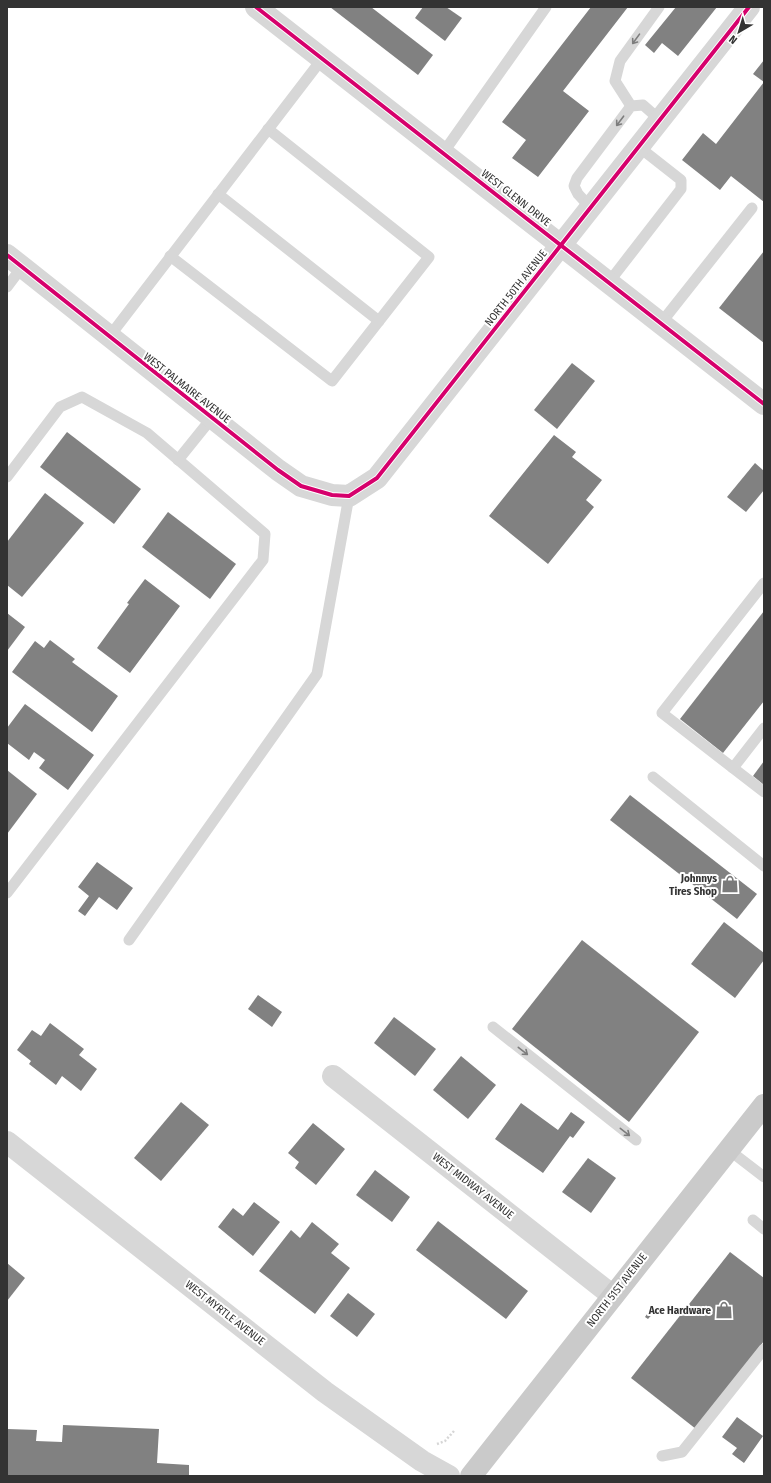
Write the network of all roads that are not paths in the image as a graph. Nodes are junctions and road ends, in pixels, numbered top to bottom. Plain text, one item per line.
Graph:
1 (256, 7) edge
2 (546, 7) edge
3 (659, 7) edge
4 (749, 7) edge
5 (322, 58) junction
6 (631, 106) junction
7 (660, 120) junction
8 (268, 129) junction
9 (639, 147) junction
10 (443, 153) junction
11 (218, 194) junction
12 (591, 208) junction
13 (752, 208) dead end
14 (562, 246) junction
15 (170, 256) junction
16 (14, 261) edge
17 (609, 282) junction
18 (7, 287) edge
19 (379, 321) junction
20 (661, 324) junction
21 (109, 337) junction
22 (764, 404) edge
23 (211, 419) junction
24 (178, 460) junction
25 (7, 477) edge
26 (349, 496) junction
27 (764, 583) edge
28 (764, 728) edge
29 (733, 768) junction
30 (653, 776) dead end
31 (764, 792) edge
32 (764, 866) edge
33 (7, 893) edge
34 (129, 940) dead end
35 (493, 1027) dead end
36 (333, 1076) dead end
37 (764, 1105) edge
38 (636, 1140) dead end
39 (7, 1142) edge
40 (729, 1150) junction
41 (764, 1177) edge
42 (752, 1220) dead end
43 (764, 1229) edge
44 (613, 1296) junction
45 (764, 1350) edge
46 (662, 1456) dead end
47 (449, 1476) edge
48 (471, 1476) edge

1 - 5 street, WEST GLENN DRIVE
2 - 10 lane
3 -> 6 lane
4 - 7 street, NORTH 50TH AVENUE
5 - 8 lane
5 - 10 street, WEST GLENN DRIVE
6 - 7 lane
6 -> 12 lane
7 - 9 street, NORTH 50TH AVENUE
8 - 11 lane
8 - 19 lane
9 - 12 street, NORTH 50TH AVENUE
9 - 17 lane
10 - 14 street, WEST GLENN DRIVE
11 - 15 lane
11 - 19 lane
12 - 14 street, NORTH 50TH AVENUE
13 - 20 lane
14 - 17 street, WEST GLENN DRIVE
14 - 26 street, NORTH 50TH AVENUE
15 - 19 lane
15 - 21 lane
16 - 18 lane
16 - 21 street, WEST PALMAIRE AVENUE
17 - 20 street, WEST GLENN DRIVE
20 - 22 street, WEST GLENN DRIVE
21 - 23 street, WEST PALMAIRE AVENUE
23 - 24 lane
23 - 26 street, WEST PALMAIRE AVENUE
24 - 25 lane
24 - 33 lane
26 - 34 lane
27 - 29 lane
28 - 29 lane
29 - 31 lane
30 - 32 lane
35 -> 38 lane
36 - 44 street, WEST MIDWAY AVENUE
37 - 40 main road, NORTH 51ST AVENUE
39 - 47 street, WEST MYRTLE AVENUE
40 - 41 lane
40 - 44 main road, NORTH 51ST AVENUE
42 - 43 lane
44 - 48 main road, NORTH 51ST AVENUE
45 - 46 lane

